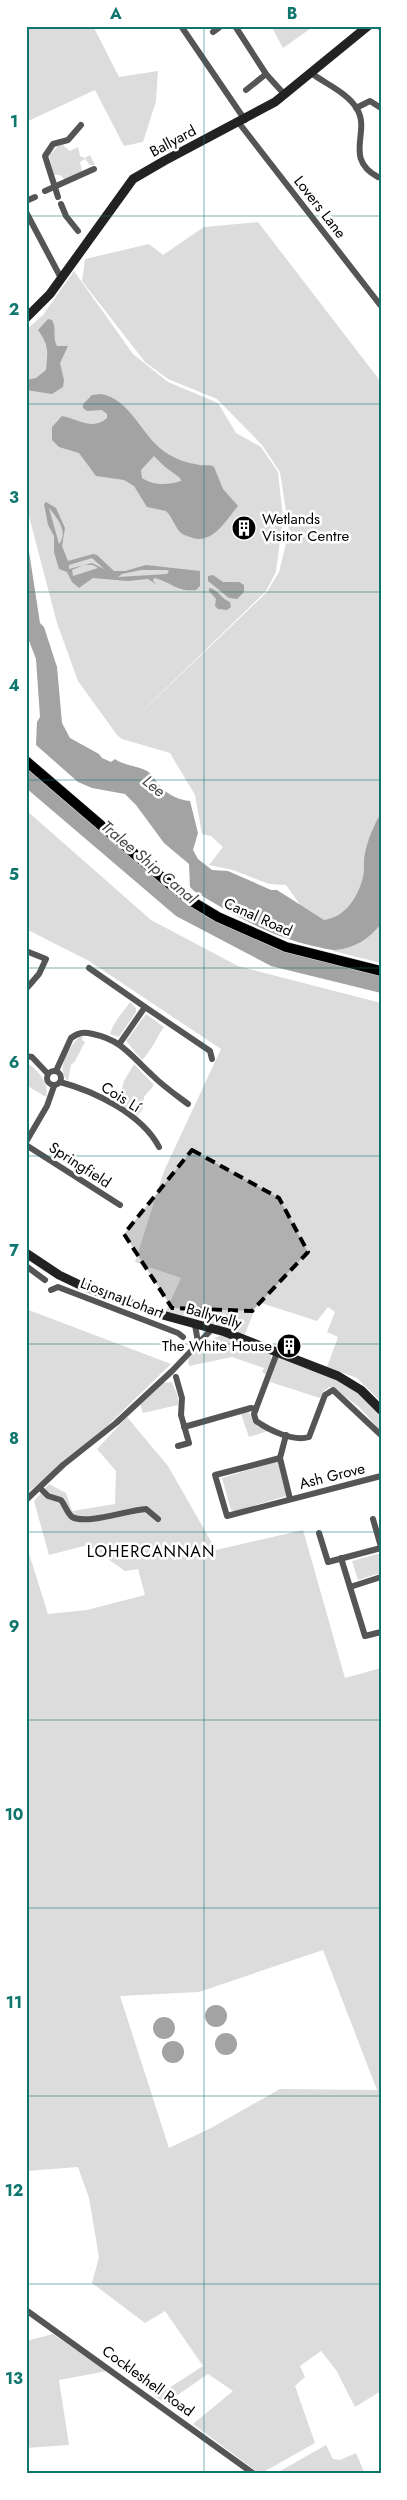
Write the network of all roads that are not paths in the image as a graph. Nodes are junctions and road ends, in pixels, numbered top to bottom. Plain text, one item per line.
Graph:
1 (182, 26) edge
2 (221, 26) edge
3 (235, 26) edge
4 (368, 26) edge
5 (213, 32) dead end
6 (311, 73) junction
7 (266, 74) junction
8 (246, 90) dead end
9 (284, 95) junction
10 (356, 108) junction
11 (381, 108) edge
12 (242, 121) junction
13 (81, 125) dead end
14 (94, 169) dead end
15 (375, 179) dead end
16 (54, 188) junction
17 (45, 191) dead end
18 (35, 196) dead end
19 (58, 197) dead end
20 (26, 201) edge
21 (61, 204) dead end
22 (26, 212) edge
23 (78, 231) dead end
24 (61, 278) junction
25 (381, 306) edge
26 (26, 318) edge
27 (26, 760) edge
28 (26, 951) edge
29 (89, 968) dead end
30 (381, 970) edge
31 (26, 988) edge
32 (145, 1007) junction
33 (120, 1043) junction
34 (26, 1056) edge
35 (212, 1058) dead end
36 (56, 1071) junction
37 (48, 1074) junction
38 (57, 1084) junction
39 (188, 1104) dead end
40 (26, 1144) edge
41 (159, 1147) dead end
42 (120, 1205) dead end
43 (26, 1253) edge
44 (26, 1266) edge
45 (45, 1280) dead end
46 (52, 1290) dead end
47 (119, 1299) junction
48 (115, 1309) junction
49 (196, 1325) junction
50 (212, 1328) junction
51 (183, 1337) dead end
52 (198, 1342) junction
53 (277, 1352) junction
54 (176, 1377) dead end
55 (256, 1408) junction
56 (381, 1410) edge
57 (184, 1427) junction
58 (286, 1435) junction
59 (381, 1435) edge
60 (178, 1446) dead end
61 (280, 1458) junction
62 (381, 1476) edge
63 (40, 1488) junction
64 (26, 1500) edge
65 (290, 1500) junction
66 (158, 1518) dead end
67 (373, 1520) dead end
68 (319, 1533) dead end
69 (381, 1547) edge
70 (342, 1558) junction
71 (381, 1578) edge
72 (350, 1587) junction
73 (381, 1632) edge
74 (26, 2310) edge
75 (254, 2474) edge

1 - 12 street, Lovers Lane
2 - 5 street
3 - 7 street
4 - 6 street, Ballyard
6 - 9 street, Ballyard
6 - 10 street
7 - 8 street
7 - 9 street
9 - 12 street, Ballyard
10 - 11 street
10 - 15 street
12 - 24 street, Ballyard
12 - 25 street, Lovers Lane
13 - 16 street
14 - 16 street
16 - 17 street
16 - 19 street
18 - 20 street
21 - 23 street
22 - 24 street
24 - 26 street, Ballyard
27 - 30 main road, Canal Road
28 - 31 street
29 - 32 street
32 - 33 street
32 - 35 street
33 - 36 street
33 - 39 street
34 - 37 street
36 - 37 street
36 - 38 street
37 - 38 street
38 - 40 street
38 - 41 street, Cois Lí
40 - 42 street, Springfield
43 - 47 street, Ballyvelly
44 - 45 street
46 - 48 street, Lios na Lohart
47 - 48 street
47 - 49 street, Ballyvelly
48 - 51 street, Lios na Lohart
49 - 50 street, Ballyvelly
49 - 52 street
50 - 52 street
50 - 53 street, Ballyvelly
52 - 63 street
53 - 55 street
53 - 56 street, Ballyvelly
54 - 57 street
55 - 57 street
55 - 58 street
57 - 60 street
58 - 59 street
58 - 61 street, Ash Grove
61 - 65 street, Ash Grove
61 - 65 street, Ash Grove
62 - 65 street, Ash Grove
63 - 64 street
63 - 66 street
67 - 69 street
68 - 70 street
69 - 70 street
70 - 72 street
71 - 72 street
72 - 73 street
74 - 75 street, Cockleshell Road

